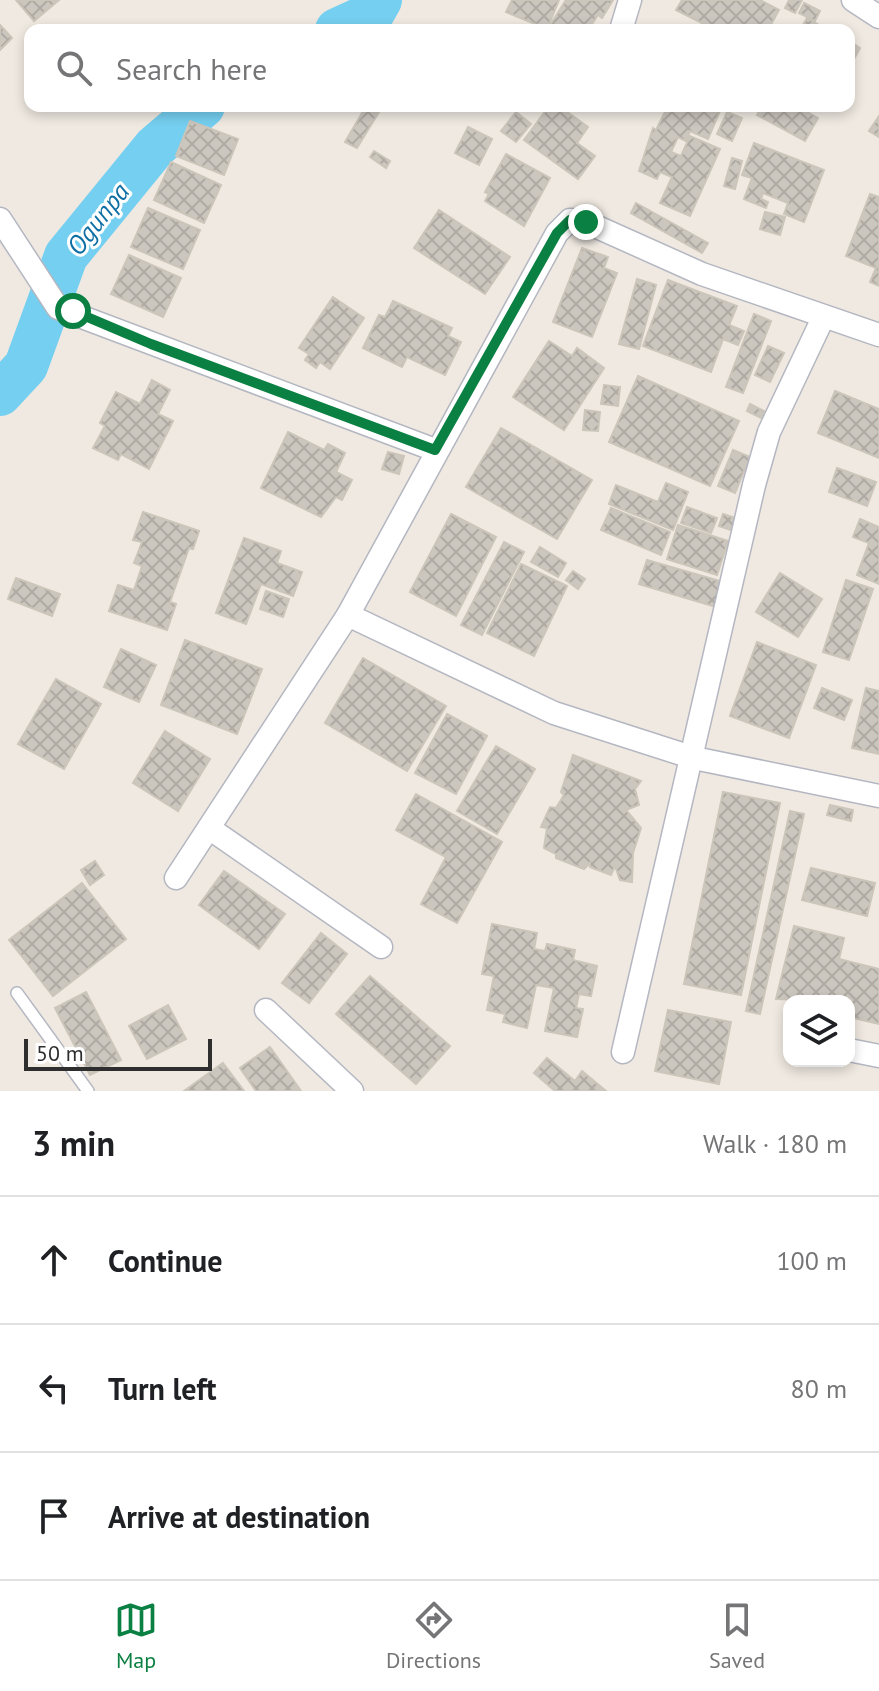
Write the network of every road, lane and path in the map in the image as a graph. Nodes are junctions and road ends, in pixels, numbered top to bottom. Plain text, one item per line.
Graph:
1 (630, 0) edge
2 (853, 0) edge
3 (879, 17) edge
4 (623, 24) edge
5 (0, 219) edge
6 (823, 318) junction
7 (879, 335) edge
8 (435, 450) junction
9 (348, 615) junction
10 (694, 758) junction
11 (879, 796) edge
12 (209, 828) junction
13 (176, 878) dead end
14 (381, 947) dead end
15 (17, 993) dead end
16 (266, 1010) dead end
17 (855, 1051) edge
18 (623, 1052) dead end
19 (879, 1056) edge
20 (88, 1091) edge
21 (352, 1091) edge

1 - 4 street
2 - 3 street
5 - 8 street
6 - 7 street
6 - 8 street
6 - 10 street
8 - 9 street
9 - 10 street
9 - 12 street
10 - 11 street
10 - 18 street
12 - 13 street
12 - 14 street
15 - 20 lane
16 - 21 street
17 - 19 street

